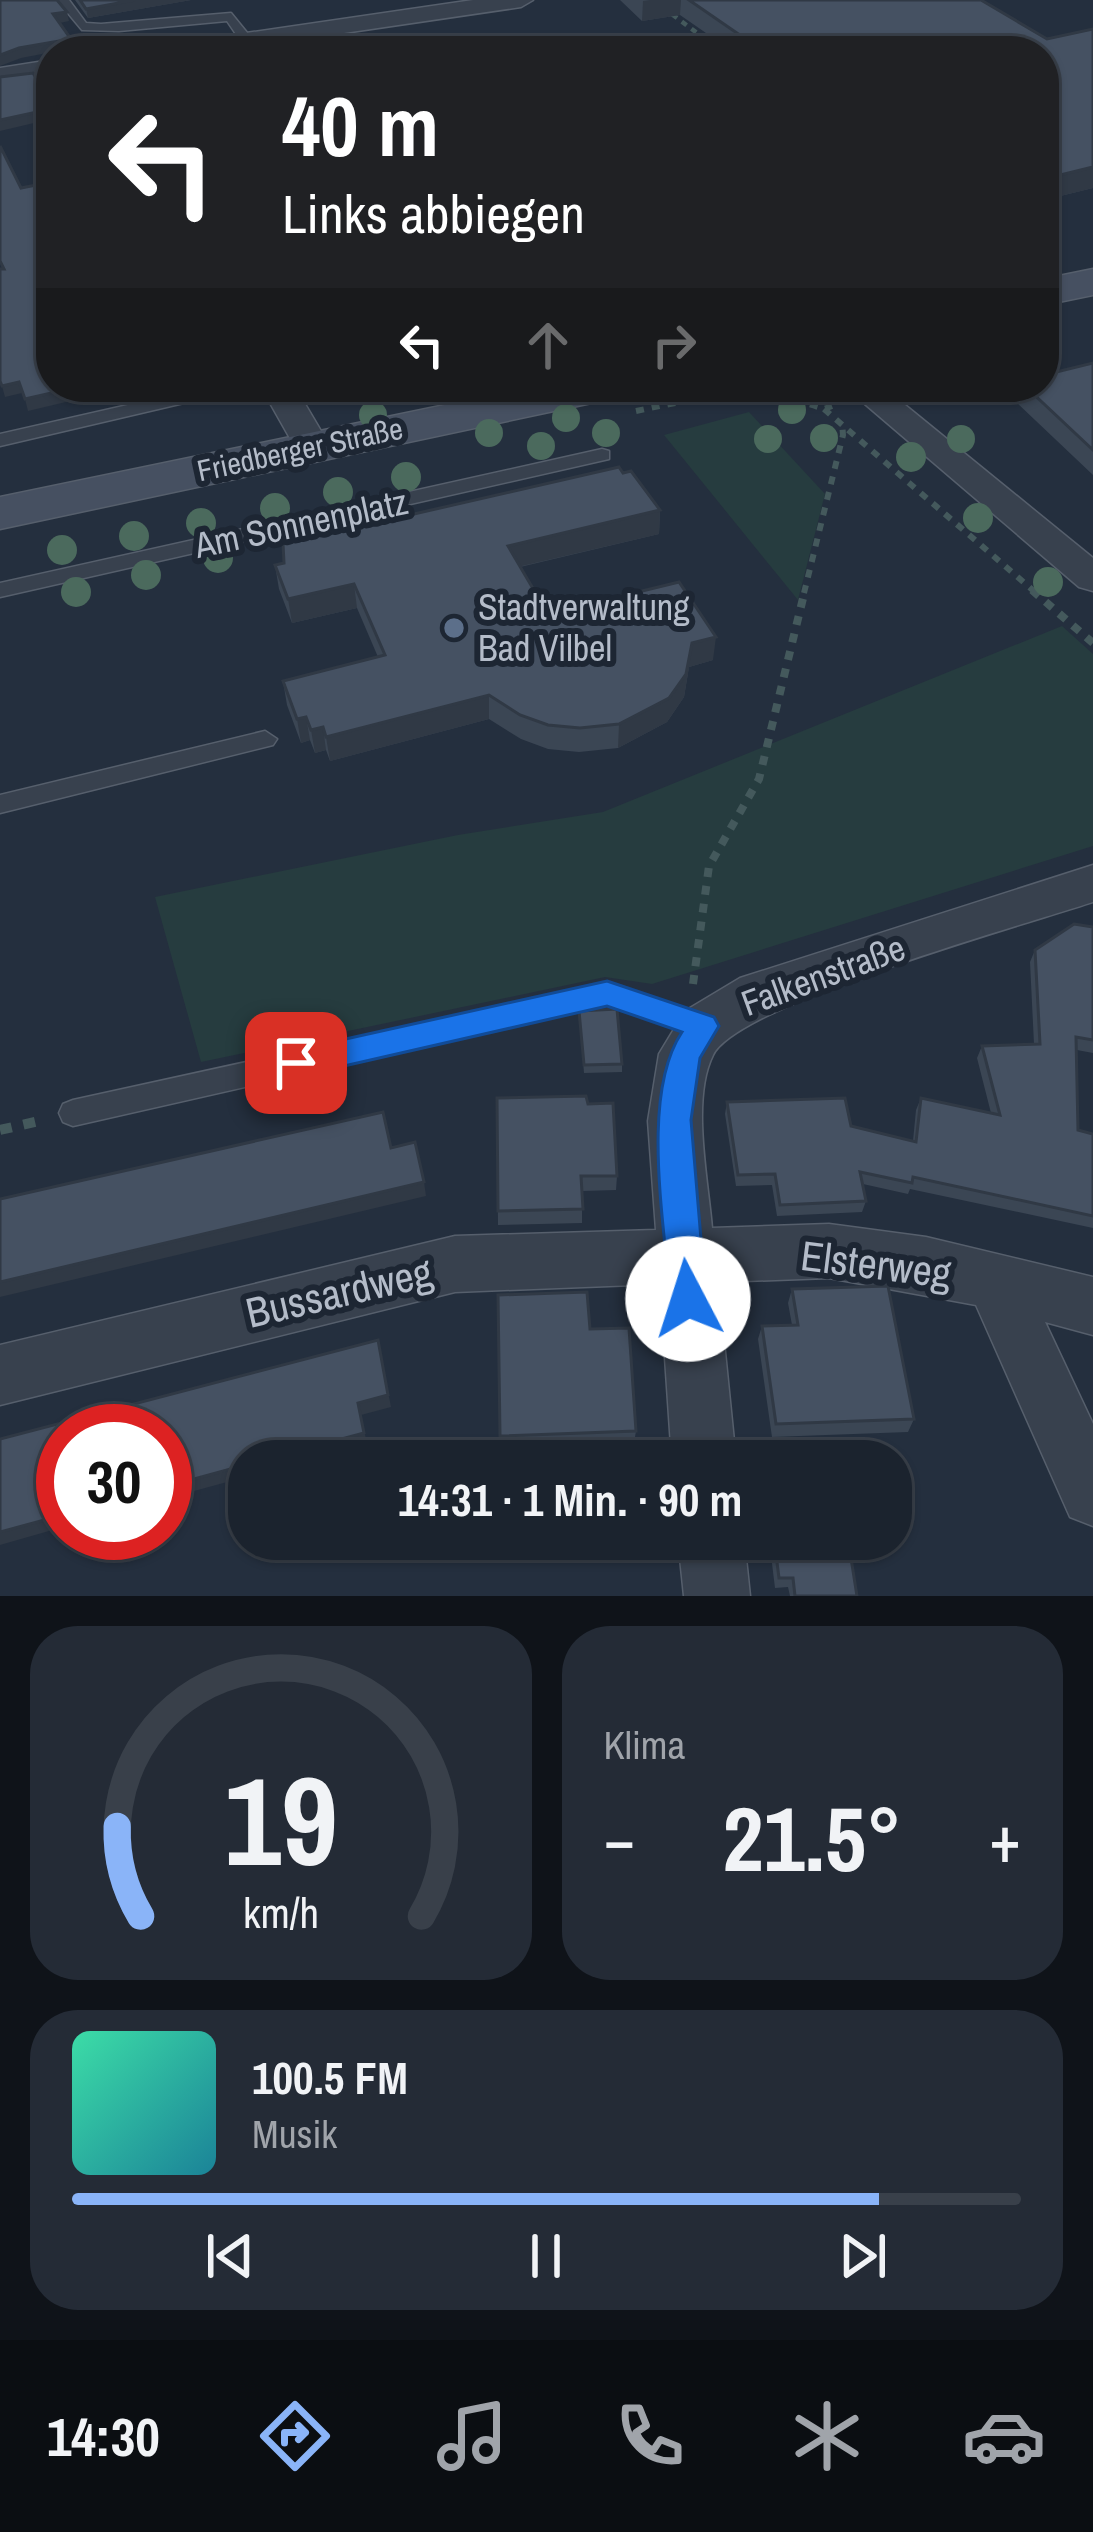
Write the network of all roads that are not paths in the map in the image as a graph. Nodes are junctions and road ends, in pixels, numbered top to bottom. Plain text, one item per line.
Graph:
1 (63, 0) edge
2 (520, 0) edge
3 (244, 36) edge
4 (274, 36) edge
5 (36, 70) edge
6 (0, 76) edge
7 (1093, 282) edge
8 (1059, 289) edge
9 (166, 402) edge
10 (286, 402) edge
11 (530, 402) edge
12 (880, 402) edge
13 (0, 440) edge
14 (313, 448) junction
15 (602, 455) dead end
16 (0, 513) edge
17 (1093, 578) edge
18 (0, 590) edge
19 (265, 739) dead end
20 (0, 804) edge
21 (1093, 883) edge
22 (703, 1026) junction
23 (73, 1113) dead end
24 (684, 1258) junction
25 (995, 1281) junction
26 (1093, 1306) edge
27 (0, 1375) edge
28 (702, 1440) edge
29 (1093, 1494) edge
30 (713, 1560) edge
31 (717, 1596) edge

1 - 3 lane
2 - 4 street
5 - 6 street
7 - 8 street
9 - 13 lane
10 - 14 street
11 - 14 street, Friedberger Straße
12 - 17 street
14 - 16 street, Friedberger Straße
15 - 18 lane, Am Sonnenplatz
19 - 20 lane
21 - 22 street, Falkenstraße
22 - 23 lane
22 - 24 street, Falkenstraße
24 - 25 street, Elsterweg
24 - 27 street, Bussardweg
24 - 28 street, Falkenstraße
25 - 26 street, Elsterweg
25 - 29 street, Elsterweg
30 - 31 street

